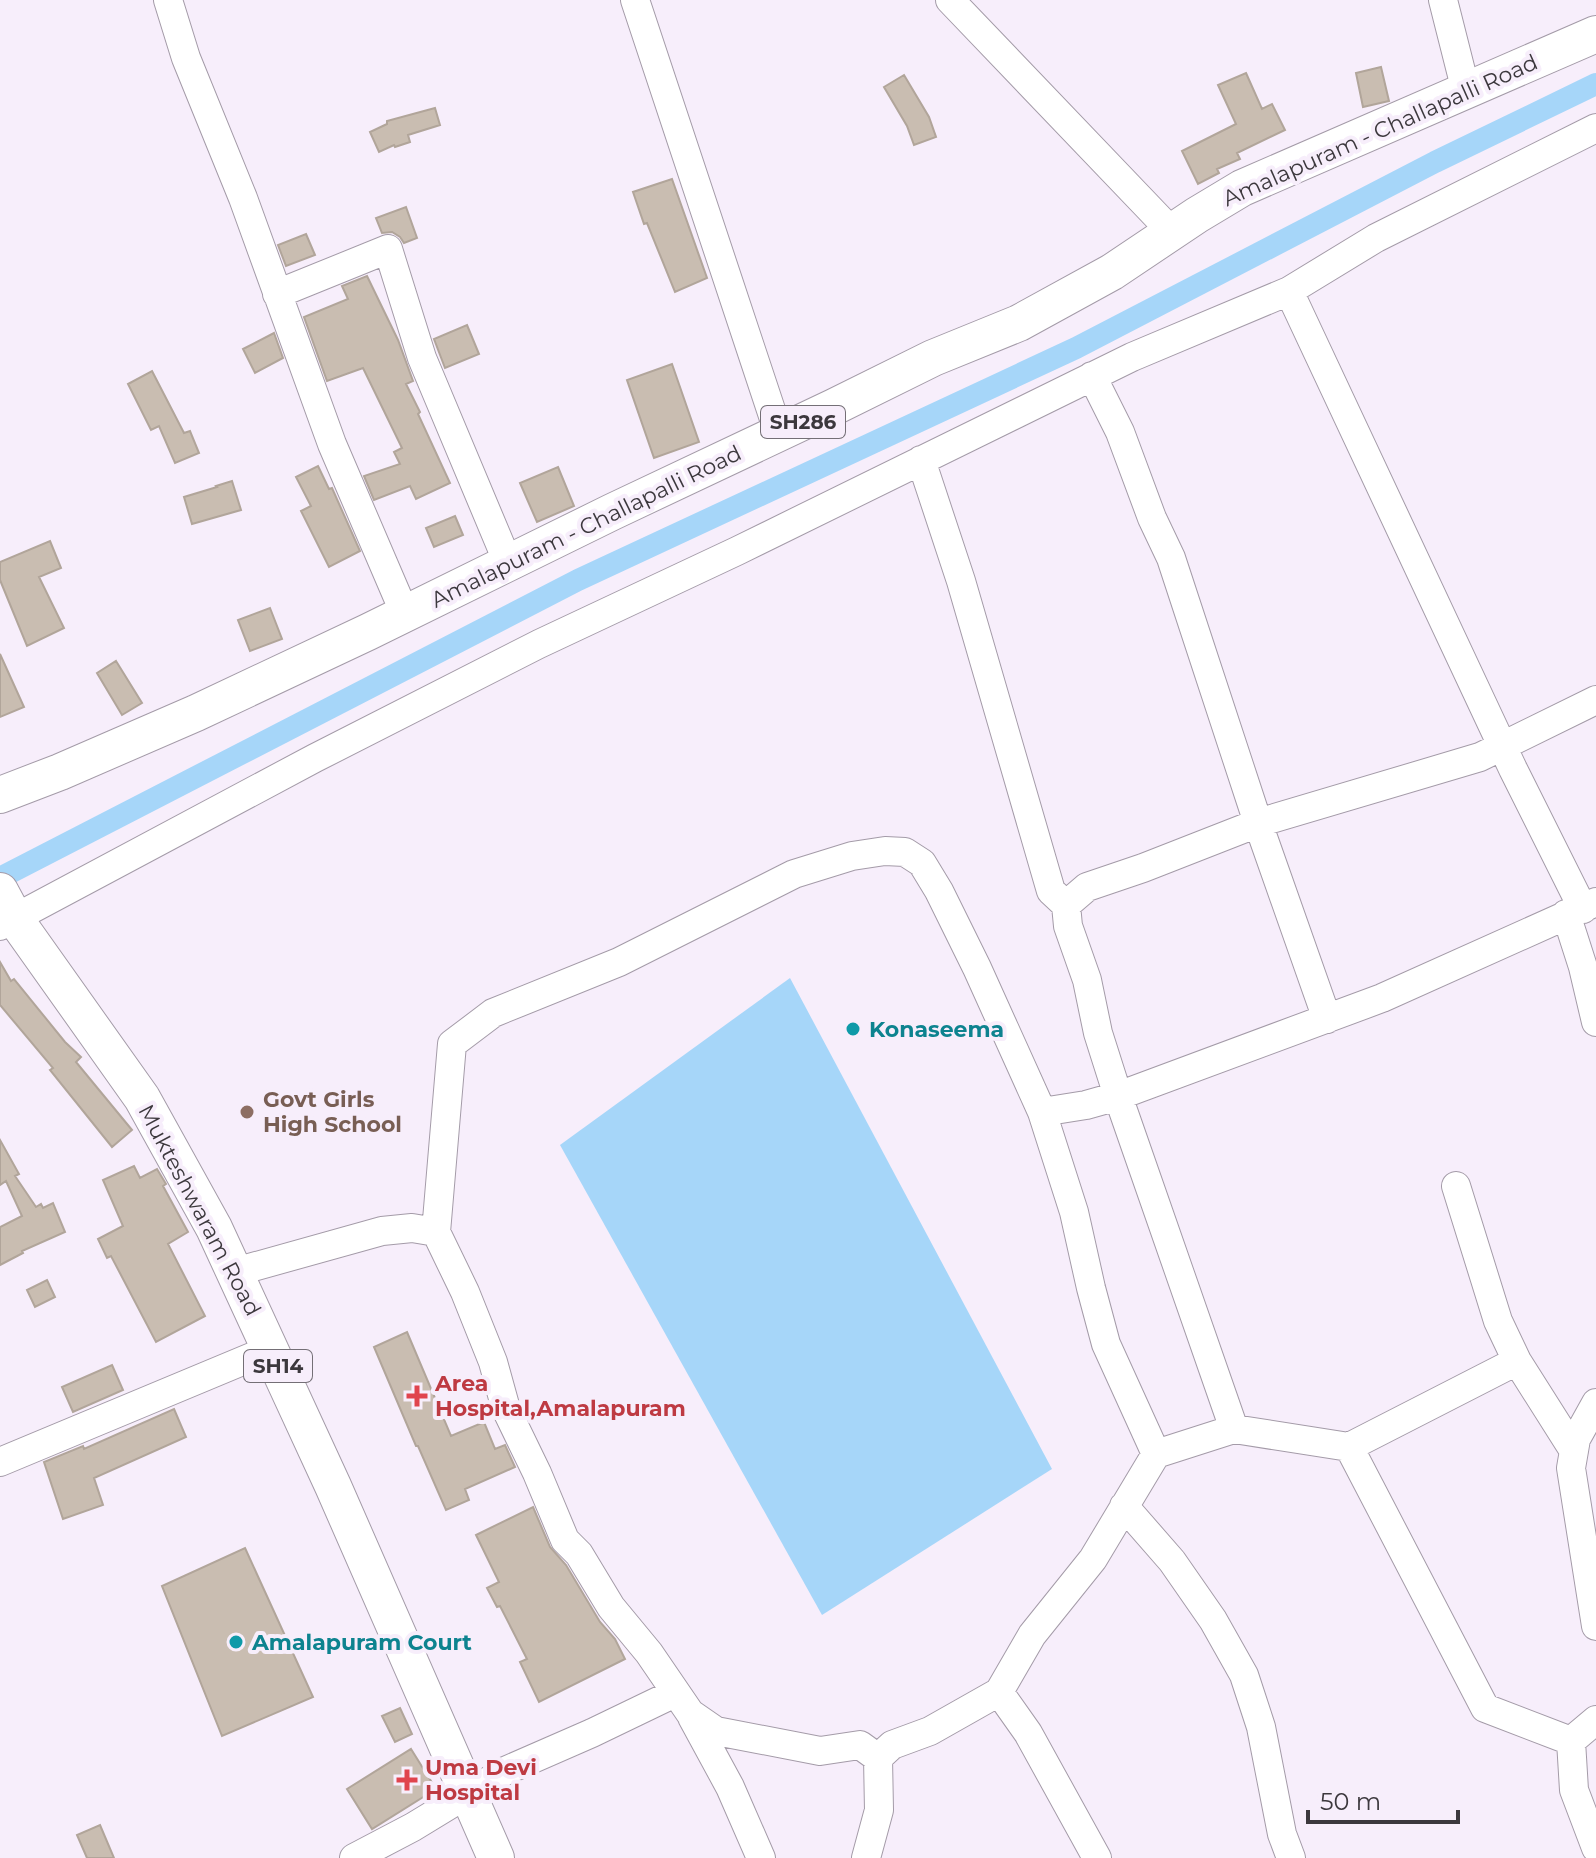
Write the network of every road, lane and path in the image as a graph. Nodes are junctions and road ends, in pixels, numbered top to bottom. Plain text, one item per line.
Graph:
1 (168, 0) edge
2 (635, 0) edge
3 (950, 0) edge
4 (1443, 0) edge
5 (1596, 34) edge
6 (1466, 91) junction
7 (1596, 128) edge
8 (1172, 232) junction
9 (1289, 291) junction
10 (277, 294) junction
11 (1092, 376) junction
12 (779, 434) junction
13 (921, 460) junction
14 (508, 563) junction
15 (405, 614) junction
16 (1596, 700) edge
17 (1503, 747) junction
18 (0, 795) edge
19 (1258, 823) junction
20 (1066, 905) junction
21 (1582, 908) edge
22 (5, 910) edge
23 (1327, 1019) junction
24 (1596, 1022) edge
25 (1118, 1096) junction
26 (1042, 1112) junction
27 (1456, 1186) dead end
28 (436, 1232) junction
29 (235, 1272) junction
30 (271, 1349) junction
31 (1517, 1361) junction
32 (1596, 1403) edge
33 (1234, 1429) junction
34 (1349, 1447) junction
35 (1574, 1451) junction
36 (1156, 1454) junction
37 (0, 1462) edge
38 (1124, 1506) junction
39 (1596, 1626) edge
40 (999, 1692) junction
41 (682, 1703) junction
42 (1596, 1720) edge
43 (1571, 1741) junction
44 (878, 1758) junction
45 (468, 1794) junction
46 (1596, 1848) edge
47 (354, 1858) edge
48 (496, 1858) edge
49 (761, 1858) edge
50 (866, 1858) edge
51 (1097, 1858) edge
52 (1291, 1858) edge

1 - 10 street
2 - 12 street
3 - 8 street
4 - 6 street
5 - 6 main road, Amalapuram - Challapalli Road / SH286
6 - 8 main road, Amalapuram - Challapalli Road / SH286
7 - 9 street
8 - 12 main road, Amalapuram - Challapalli Road / SH286
9 - 11 street
9 - 17 street
10 - 14 street
10 - 15 street
11 - 13 street
11 - 19 street
12 - 14 main road, Amalapuram - Challapalli Road / SH286
13 - 20 street
13 - 22 street
14 - 15 main road, Amalapuram - Challapalli Road / SH286
15 - 18 main road, Amalapuram - Challapalli Road / SH286
16 - 17 street
17 - 19 street
17 - 21 street
19 - 20 street
19 - 23 street
20 - 25 street
21 - 23 street
21 - 24 street
22 - 29 main road, Mukteshwaram Road / SH14
23 - 25 street
25 - 26 street
25 - 33 street
26 - 28 street
26 - 36 street
27 - 31 street
28 - 29 street
28 - 41 street
29 - 30 main road, Mukteshwaram Road / SH14
30 - 37 street
30 - 45 main road, Mukteshwaram Road / SH14
31 - 34 street
31 - 35 street
32 - 35 street
33 - 34 street
33 - 36 street
34 - 43 street
35 - 39 street
36 - 38 street
38 - 40 street
38 - 52 street
40 - 44 street
40 - 51 street
41 - 44 street
41 - 45 street
41 - 49 street
42 - 43 street
43 - 46 street
44 - 50 street
45 - 47 street
45 - 48 main road, Mukteshwaram Road / SH14

